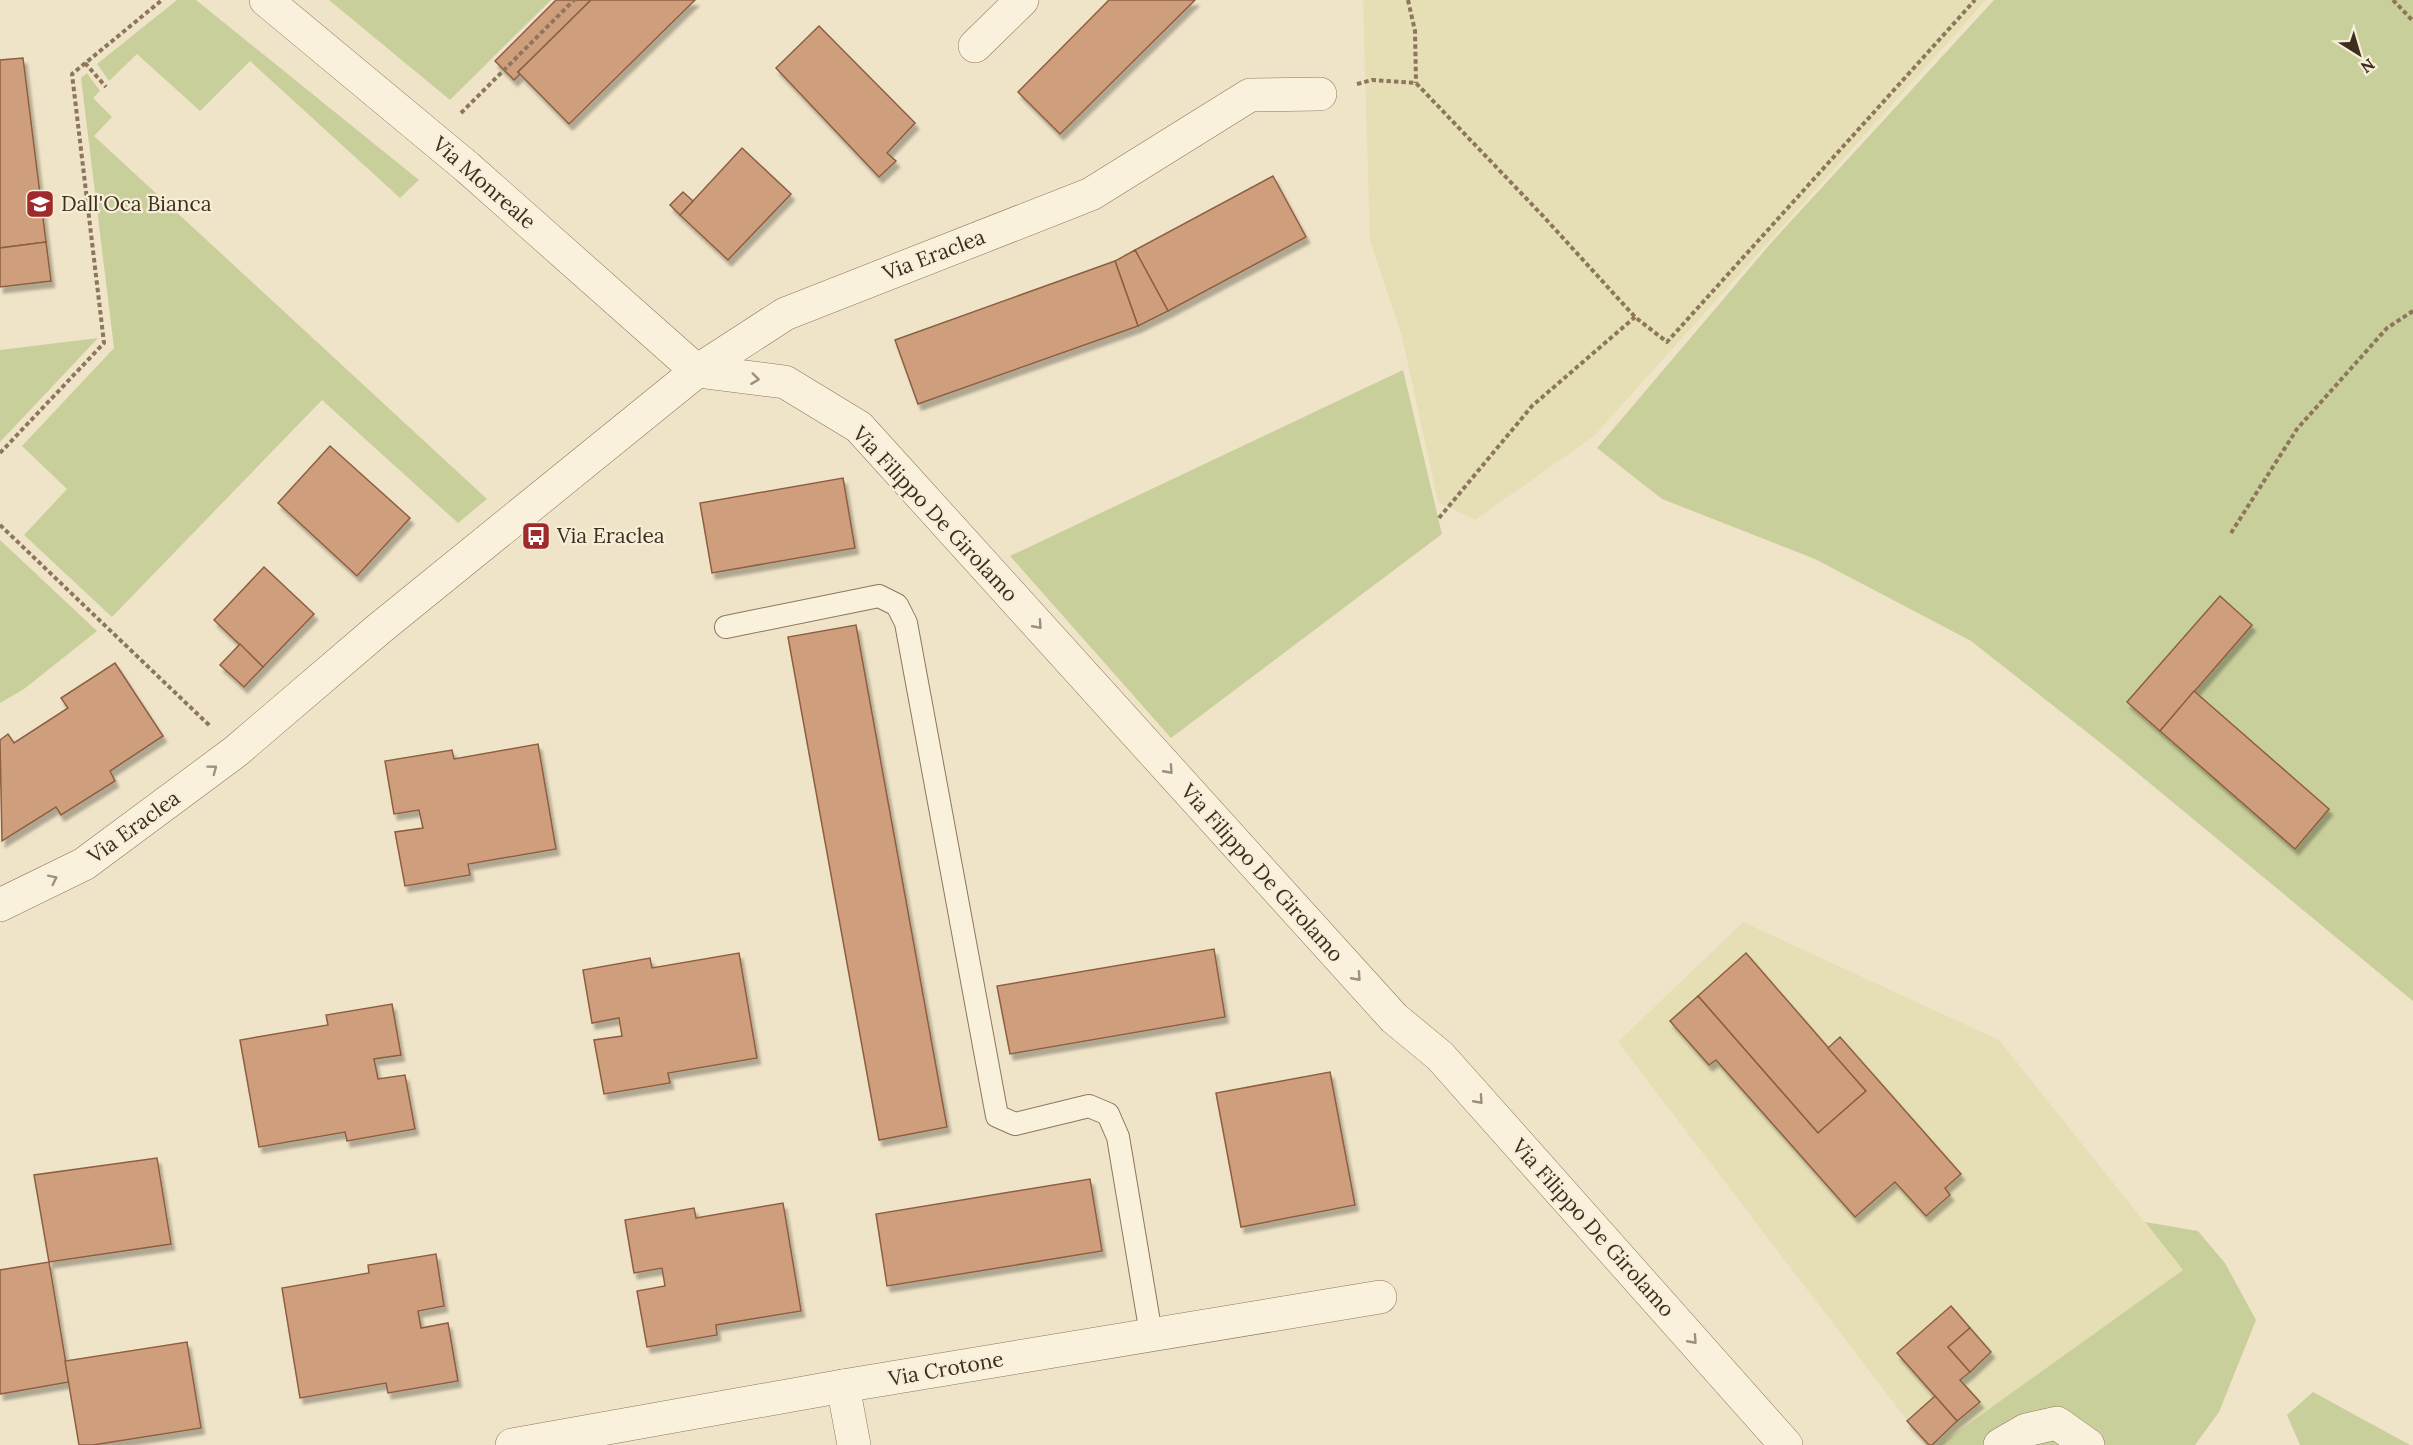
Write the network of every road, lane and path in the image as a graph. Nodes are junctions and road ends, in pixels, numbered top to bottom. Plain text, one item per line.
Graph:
1 (162, 0) edge
2 (266, 0) edge
3 (574, 0) edge
4 (1022, 0) edge
5 (1408, 0) edge
6 (1975, 0) edge
7 (2393, 0) edge
8 (2413, 21) edge
9 (975, 46) dead end
10 (85, 63) junction
11 (1416, 83) junction
12 (106, 87) dead end
13 (1320, 94) joint
14 (460, 113) dead end
15 (2413, 311) edge
16 (1635, 317) junction
17 (697, 371) junction
18 (0, 453) edge
19 (1438, 518) dead end
20 (0, 525) edge
21 (2231, 533) dead end
22 (726, 627) dead end
23 (212, 728) dead end
24 (0, 905) edge
25 (1380, 1297) dead end
26 (1151, 1334) junction
27 (843, 1386) junction
28 (512, 1445) edge
29 (854, 1445) edge
30 (1786, 1445) edge
31 (2000, 1445) edge
32 (2088, 1445) edge

1 - 10 path
2 - 17 street, Via Monreale
3 - 14 path
4 - 9 street
5 - 11 path
6 - 16 path
7 - 8 path
10 - 12 path
10 - 18 path
11 - 13 path
11 - 16 path
13 - 17 street, Via Eraclea
15 - 21 path
16 - 19 path
24 -> 17 street, Via Eraclea
17 -> 30 street, Via Filippo De Girolamo
20 - 23 path
22 - 26 lane
25 - 26 street, Via Crotone
26 - 27 street, Via Crotone
27 - 28 street, Via Crotone
27 - 29 street
31 - 32 street

